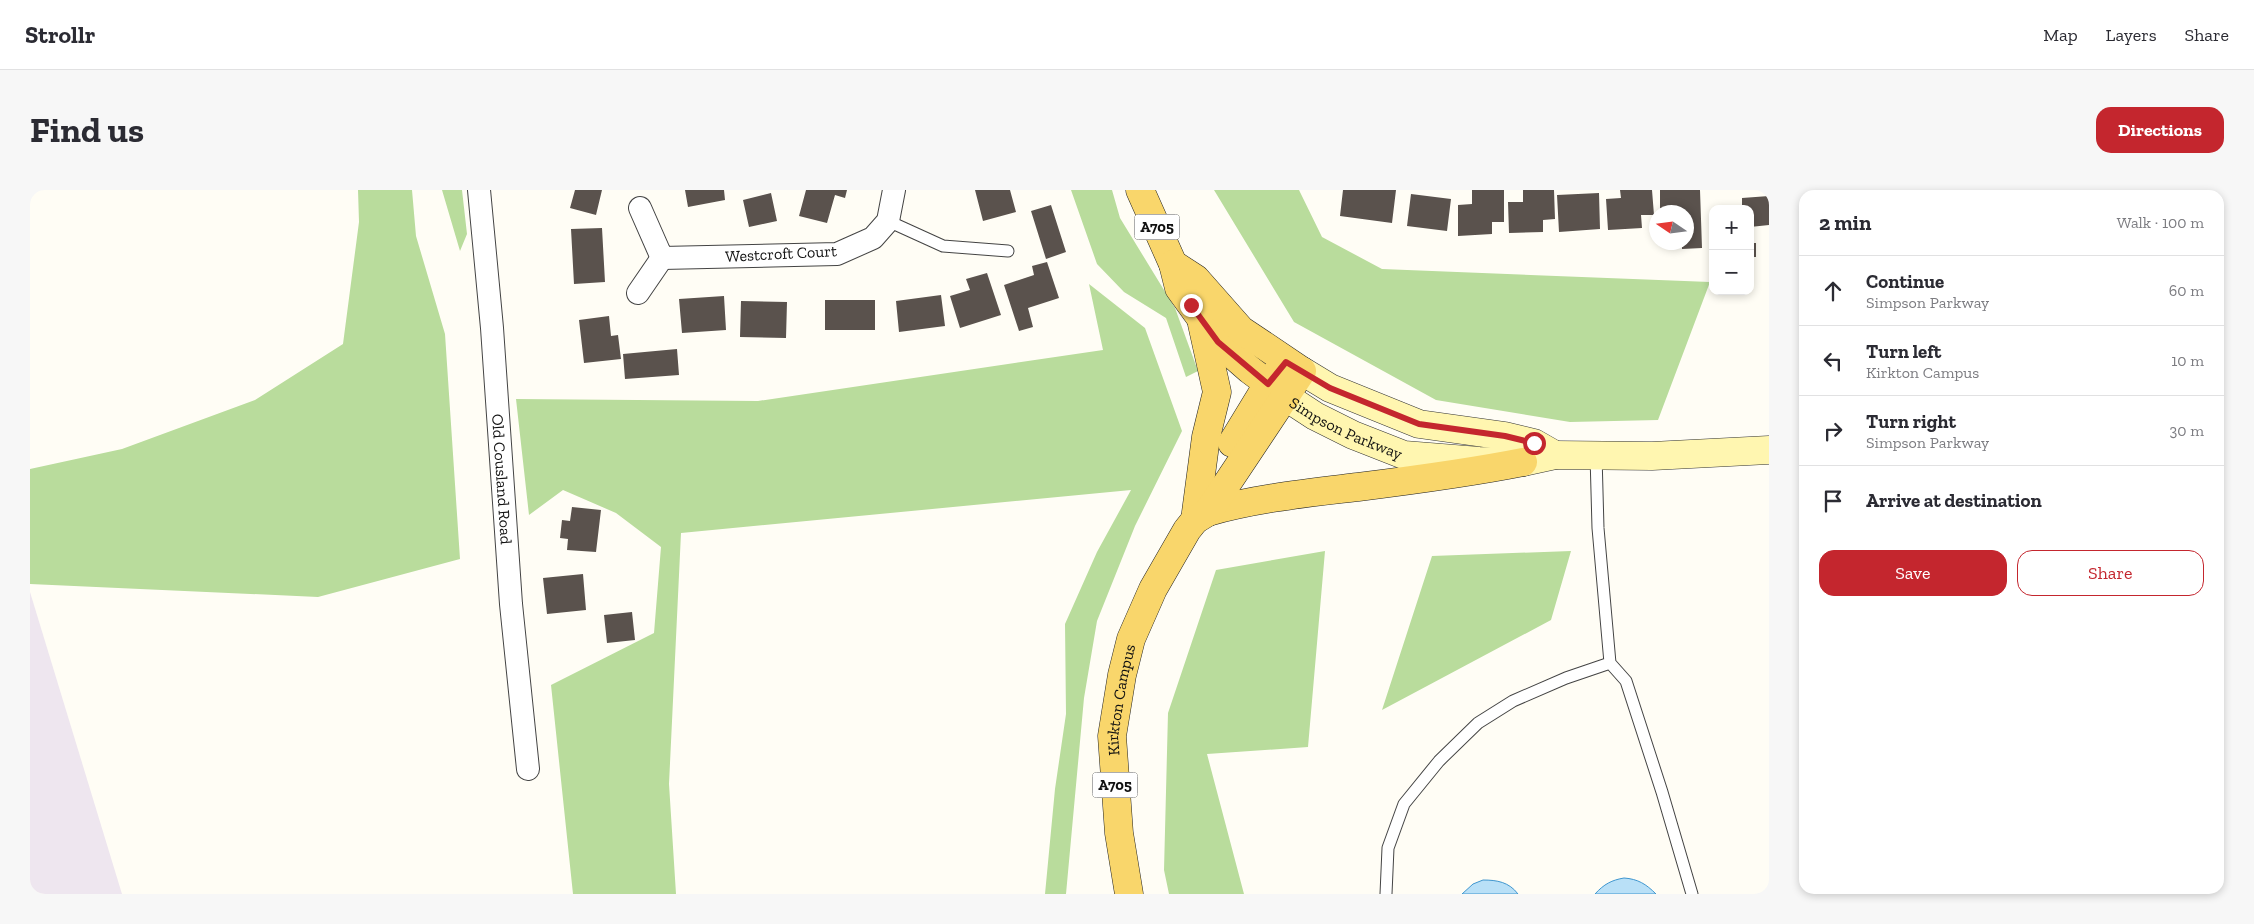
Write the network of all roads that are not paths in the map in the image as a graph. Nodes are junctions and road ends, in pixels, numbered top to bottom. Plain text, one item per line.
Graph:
1 (479, 190) edge
2 (894, 190) edge
3 (1140, 190) edge
4 (640, 208) dead end
5 (888, 221) junction
6 (1008, 251) dead end
7 (662, 258) junction
8 (1173, 264) junction
9 (638, 294) dead end
10 (1200, 318) junction
11 (1294, 366) junction
12 (1277, 391) junction
13 (1769, 450) edge
14 (1555, 455) junction
15 (1596, 455) junction
16 (1523, 462) junction
17 (1199, 512) junction
18 (1610, 663) junction
19 (528, 769) dead end
20 (1129, 894) edge
21 (1386, 894) edge
22 (1692, 894) edge

1 - 19 street, Old Cousland Road
2 - 5 street
3 - 8 main road, Simpson Parkway / A705
4 - 7 street
5 - 6 lane
5 - 7 street, Westcroft Court
7 - 9 street
8 - 10 main road, Simpson Parkway / A705
8 - 11 main road, Simpson Parkway / A705
10 - 12 main road, Simpson Parkway / A705
10 - 17 main road, A705
11 - 12 main road, Kirkton Campus / A705
11 - 14 main road, Simpson Parkway
12 - 16 main road, Simpson Parkway
12 - 17 main road, Kirkton Campus / A705
13 - 15 main road, Simpson Parkway
14 - 15 main road, Simpson Parkway
14 - 16 main road, Simpson Parkway
15 - 18 lane
16 - 17 main road
17 - 20 main road, Kirkton Campus / A705
18 - 21 lane
18 - 22 lane

